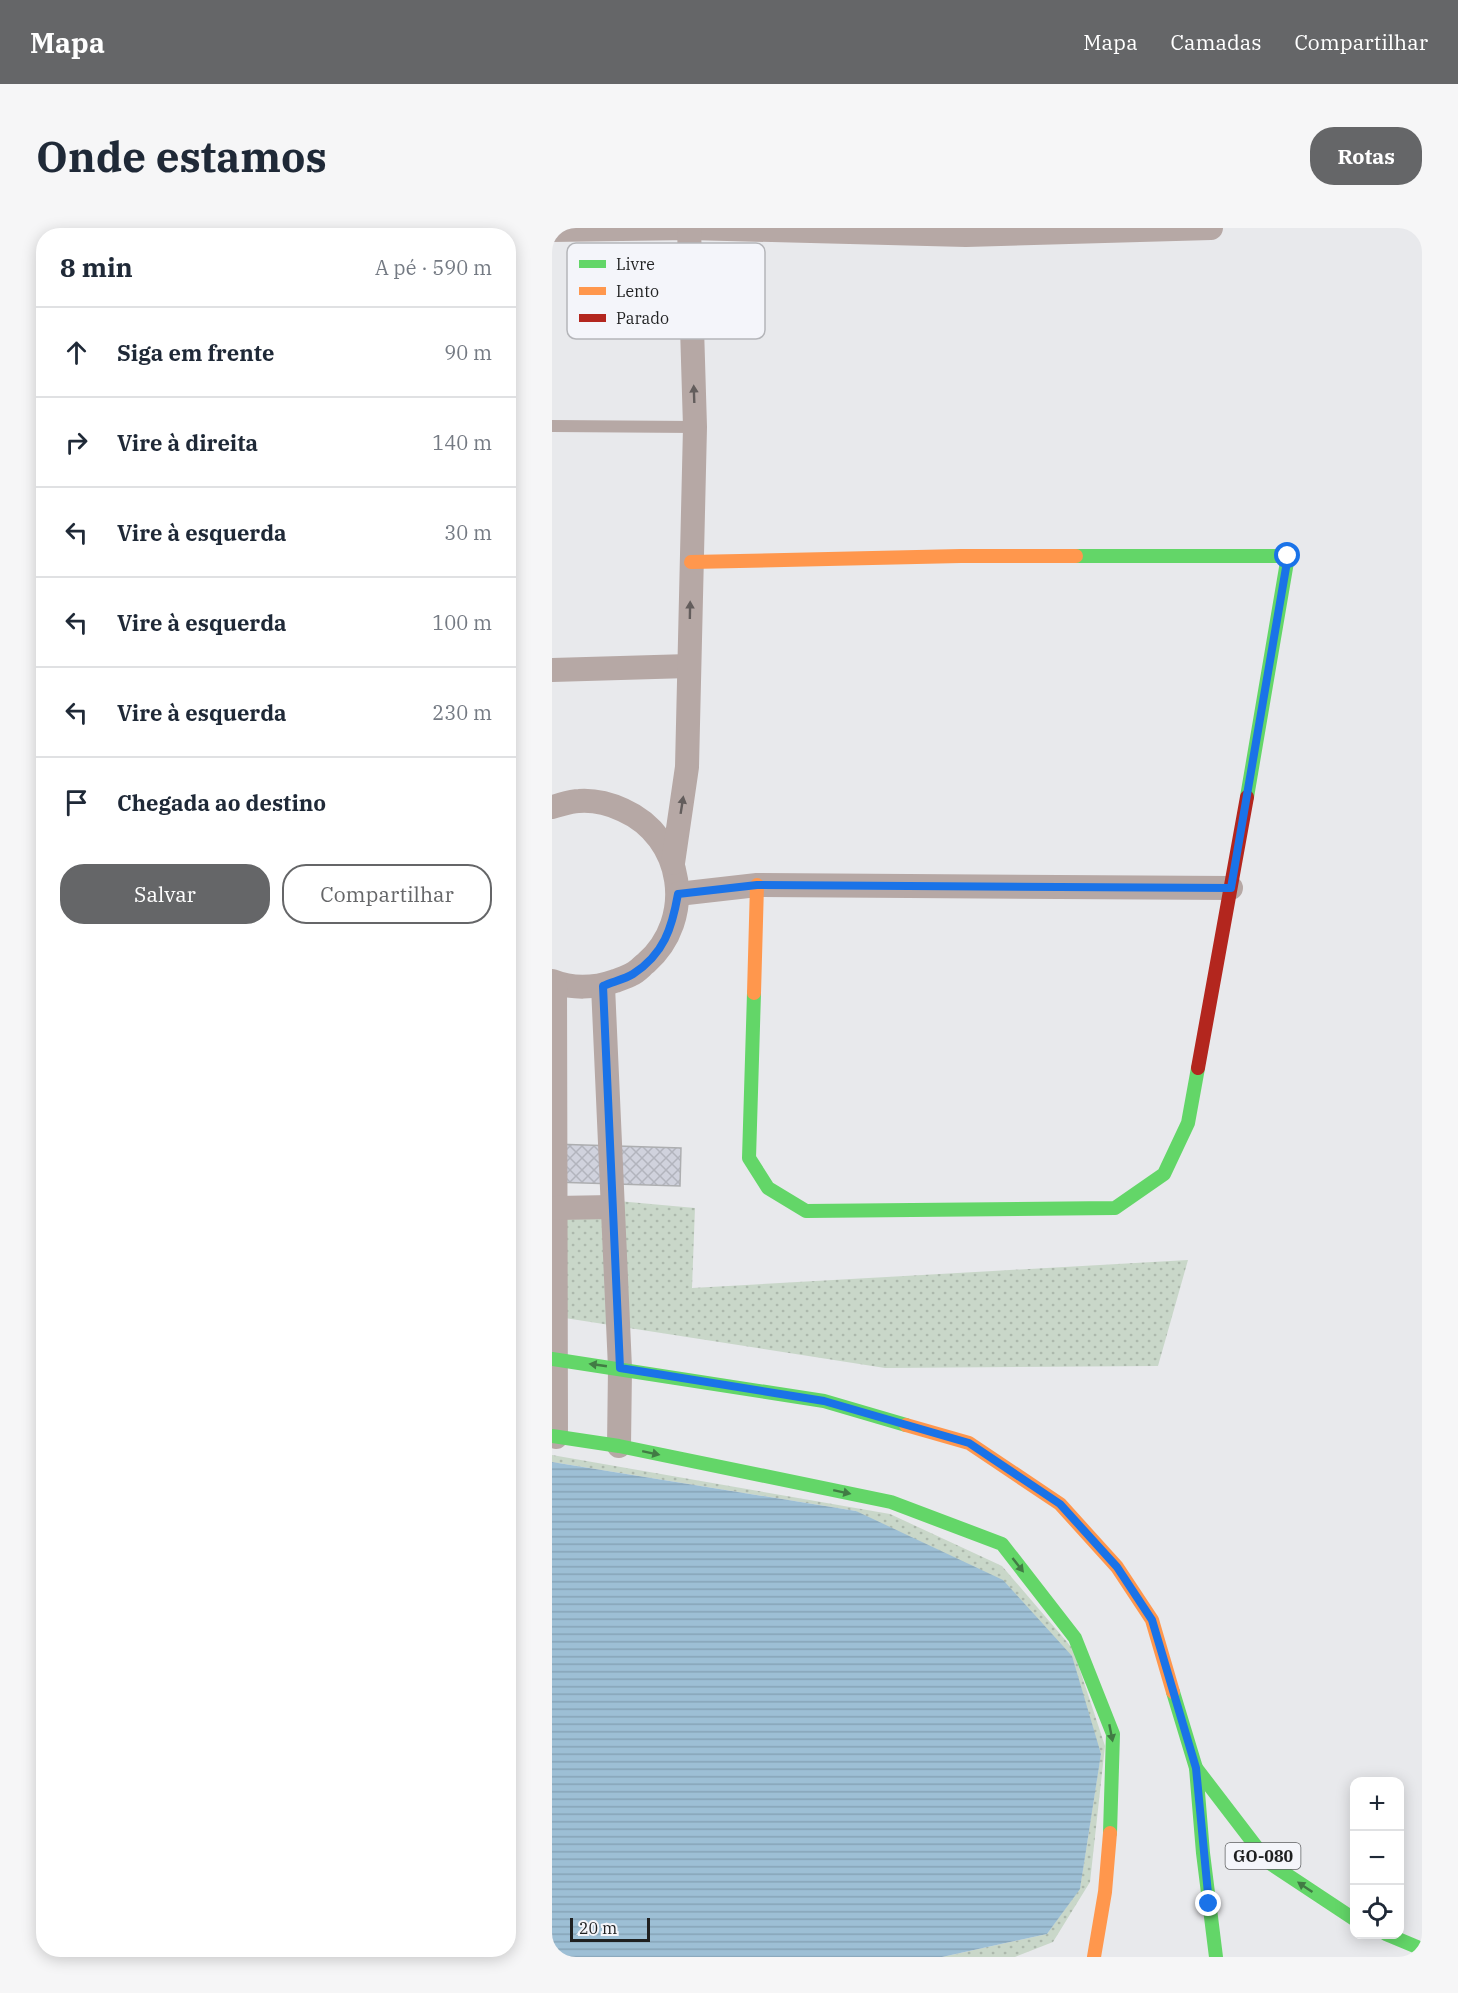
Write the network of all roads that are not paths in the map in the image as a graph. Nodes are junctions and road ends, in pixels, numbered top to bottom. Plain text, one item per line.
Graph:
1 (689, 228) edge
2 (1211, 228) edge
3 (552, 230) edge
4 (689, 243) edge
5 (692, 339) edge
6 (552, 426) edge
7 (695, 427) junction
8 (691, 562) junction
9 (689, 666) junction
10 (552, 670) edge
11 (552, 807) edge
12 (673, 863) junction
13 (757, 885) junction
14 (1231, 888) junction
15 (678, 894) junction
16 (553, 982) edge
17 (603, 986) junction
18 (554, 1075) edge
19 (612, 1207) junction
20 (556, 1208) junction
21 (553, 1359) edge
22 (620, 1368) junction
23 (554, 1437) edge
24 (619, 1446) junction
25 (1196, 1768) junction
26 (1350, 1916) edge
27 (1396, 1939) edge
28 (1422, 1949) edge
29 (1094, 1957) edge
30 (1216, 1957) edge

1 - 2 street
1 - 3 street
4 -> 1 street
7 -> 5 street
6 - 7 lane
7 - 8 street
9 -> 8 street
8 - 14 main road
9 - 10 street
12 -> 9 street
11 - 12 street
12 - 15 street
13 - 14 street
13 - 14 main road
13 - 15 street
15 - 17 street
16 - 17 street
16 - 18 street
17 - 19 street
18 - 20 street
19 - 20 street
19 - 22 street
20 - 21 street
22 -> 21 main road
21 - 23 street
22 - 24 street
22 - 25 main road
23 - 24 main road
24 -> 29 main road
26 -> 25 main road, GO-080
25 - 30 main road
27 - 28 main road

